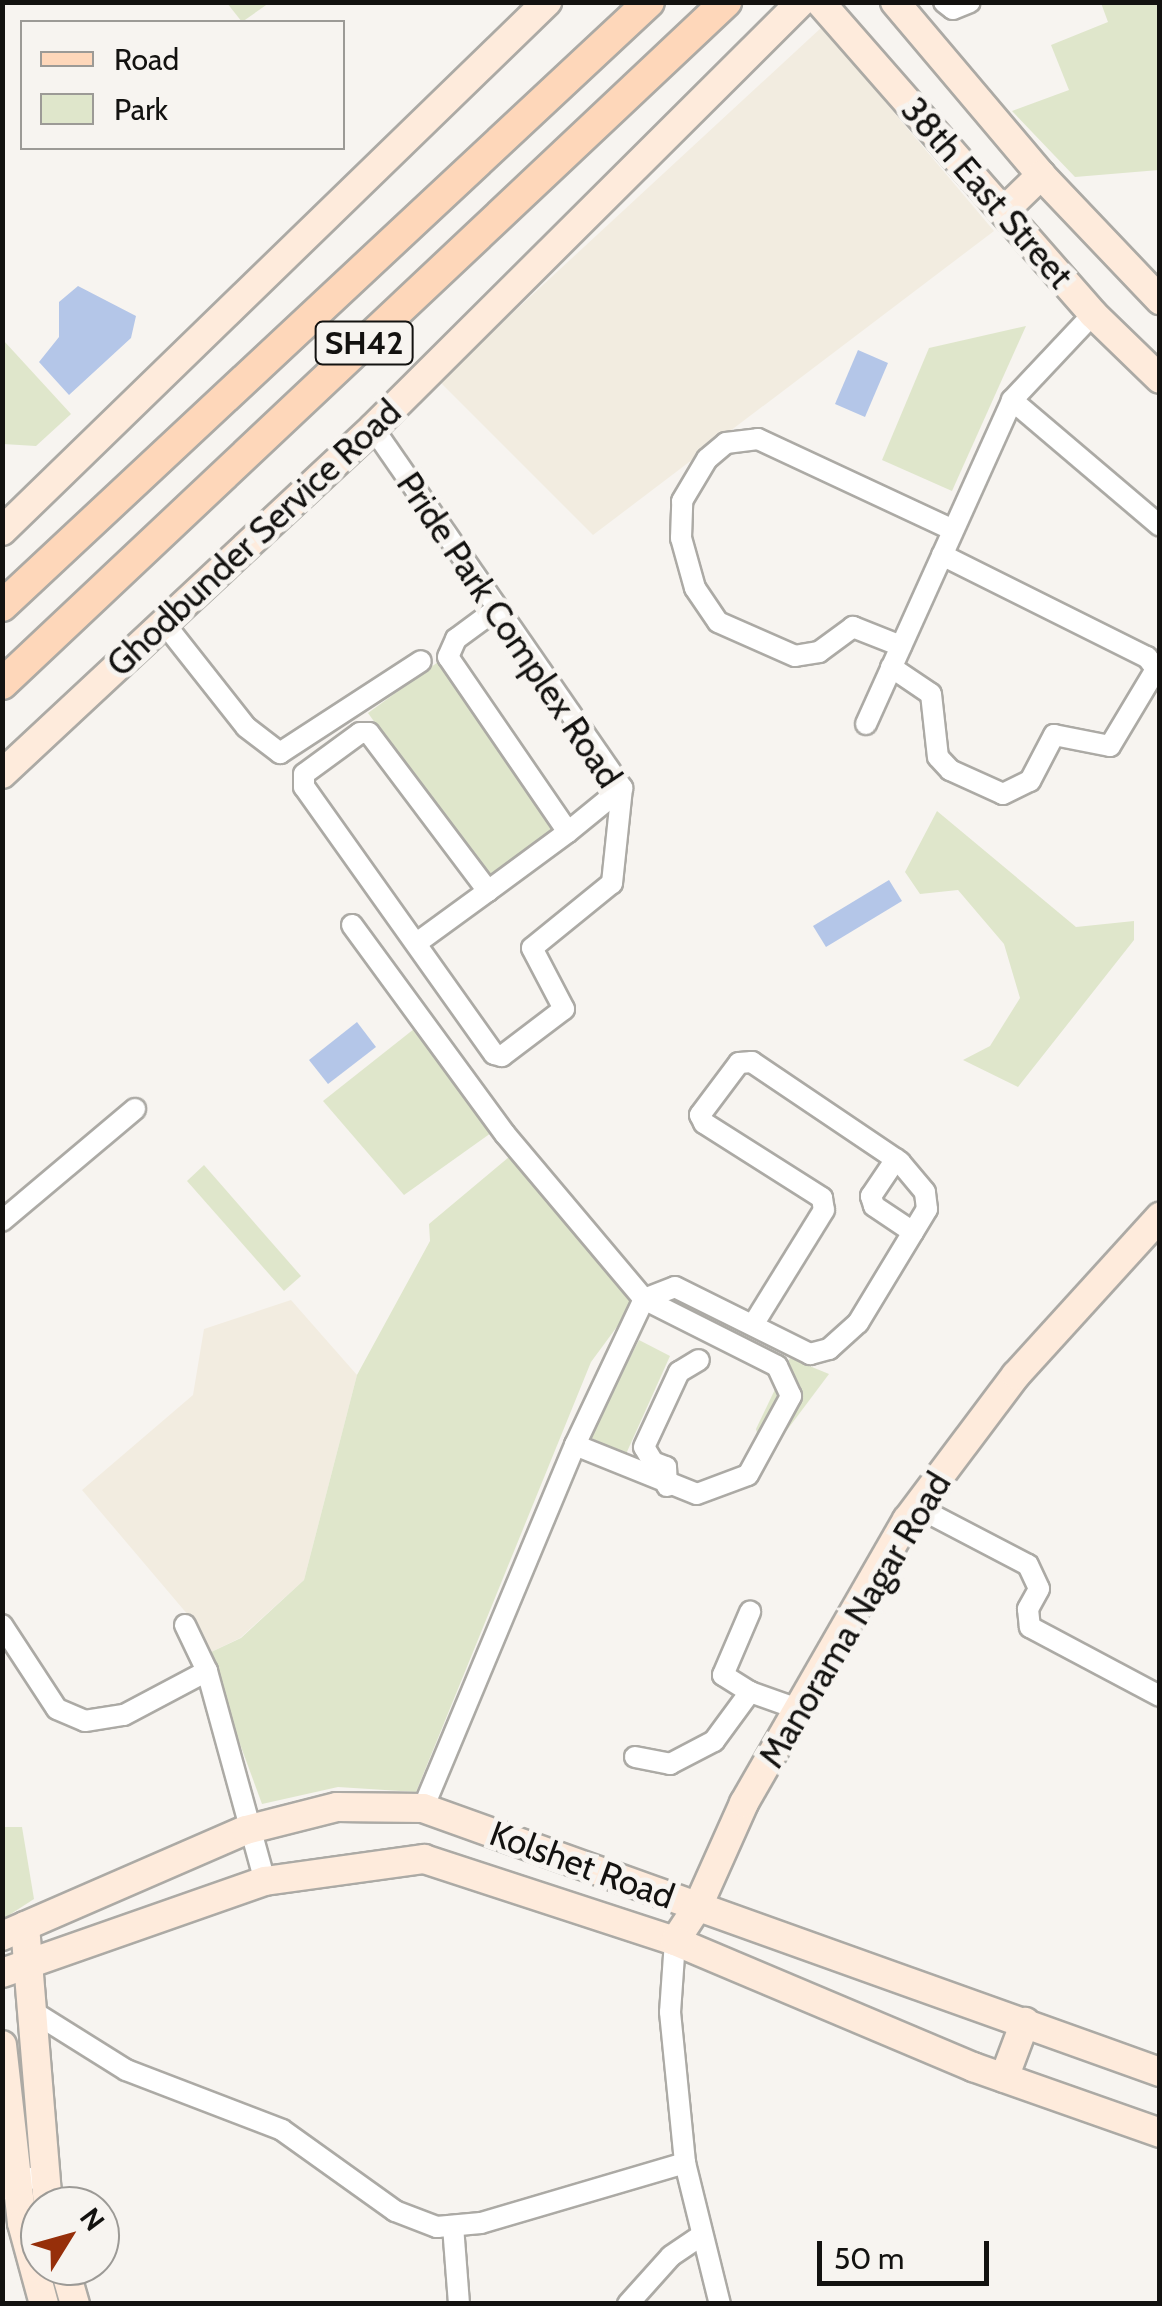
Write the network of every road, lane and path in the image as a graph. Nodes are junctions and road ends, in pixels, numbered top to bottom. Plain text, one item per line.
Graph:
1 (546, 2) edge
2 (648, 2) edge
3 (726, 2) edge
4 (801, 2) edge
5 (820, 2) edge
6 (894, 2) edge
7 (944, 2) edge
8 (970, 2) edge
9 (1041, 175) junction
10 (1004, 210) junction
11 (1160, 300) edge
12 (1092, 314) junction
13 (1160, 379) edge
14 (1012, 400) junction
15 (373, 428) junction
16 (1160, 526) edge
17 (953, 530) junction
18 (2, 531) edge
19 (942, 555) junction
20 (2, 606) edge
21 (494, 611) junction
22 (164, 623) junction
23 (901, 646) junction
24 (422, 661) dead end
25 (892, 667) junction
26 (1158, 672) edge
27 (2, 684) edge
28 (866, 724) dead end
29 (2, 774) edge
30 (622, 788) junction
31 (568, 832) junction
32 (488, 891) junction
33 (352, 926) dead end
34 (418, 942) junction
35 (136, 1109) dead end
36 (896, 1160) junction
37 (1160, 1217) edge
38 (2, 1222) edge
39 (913, 1232) junction
40 (644, 1299) junction
41 (753, 1326) junction
42 (699, 1360) dead end
43 (575, 1445) junction
44 (667, 1486) junction
45 (916, 1507) junction
46 (750, 1612) dead end
47 (185, 1625) dead end
48 (2, 1626) edge
49 (208, 1671) junction
50 (750, 1692) junction
51 (1160, 1696) edge
52 (798, 1709) junction
53 (634, 1757) dead end
54 (423, 1808) junction
55 (246, 1830) junction
56 (264, 1881) junction
57 (698, 1906) junction
58 (14, 1931) edge
59 (675, 1941) junction
60 (33, 1967) junction
61 (2, 1973) edge
62 (32, 2012) junction
63 (1025, 2022) junction
64 (2, 2045) edge
65 (1160, 2072) edge
66 (1004, 2078) junction
67 (1160, 2133) edge
68 (686, 2164) junction
69 (22, 2181) edge
70 (453, 2226) junction
71 (702, 2234) junction
72 (44, 2304) edge
73 (459, 2304) edge
74 (628, 2304) edge
75 (720, 2304) edge

1 - 18 street
2 - 20 main road, SH42
3 - 27 main road, SH42
4 - 15 street, Ghodbunder Service Road
5 - 10 street, 38th East Street
6 - 9 street, 38th East Street
7 - 8 street
9 - 10 street
9 - 11 street, 38th East Street
10 - 12 street, 38th East Street
12 - 13 street, 38th East Street
12 - 14 street
14 - 16 street
14 - 17 street
15 - 21 street, Pride Park Complex Road
15 - 22 street, Ghodbunder Service Road
17 - 19 street
17 - 23 street
19 - 23 street
19 - 26 street
21 - 30 street, Pride Park Complex Road
21 - 31 street
22 - 24 street
22 - 29 street, Ghodbunder Service Road
23 - 25 street
25 - 26 street
25 - 28 street
30 - 31 street
30 - 34 street, Pride Park Complex Road
31 - 32 street
32 - 34 street
32 - 34 street, Pride Park Complex Road
33 - 40 street
35 - 38 street
36 - 39 street
36 - 39 street
36 - 41 street
37 - 45 street, Manorama Nagar Road
39 - 41 street
40 - 41 street
40 - 43 street
40 - 44 street
42 - 44 street
43 - 44 street
43 - 54 street
45 - 51 street
45 - 52 street, Manorama Nagar Road
46 - 50 street
47 - 49 street
48 - 49 street
49 - 55 street
50 - 52 street
50 - 53 street
52 - 57 street, Manorama Nagar Road
54 - 55 street, Kolshet Road
54 - 57 street, Kolshet Road
55 - 56 street
55 - 58 street, Kolshet Road
56 - 59 street, Kolshet Road
56 - 60 street, Kolshet Road
57 - 59 street, Manorama Nagar Road
57 - 63 street, Kolshet Road
58 - 60 street
59 - 66 street, Kolshet Road
59 - 68 street
60 - 61 street, Kolshet Road
60 - 62 street
62 - 69 street
62 - 70 street
63 - 65 street, Kolshet Road
63 - 66 street
64 - 69 street
66 - 67 street, Kolshet Road
68 - 70 street
68 - 71 street
69 - 72 street
70 - 73 street
71 - 74 street
71 - 75 street

